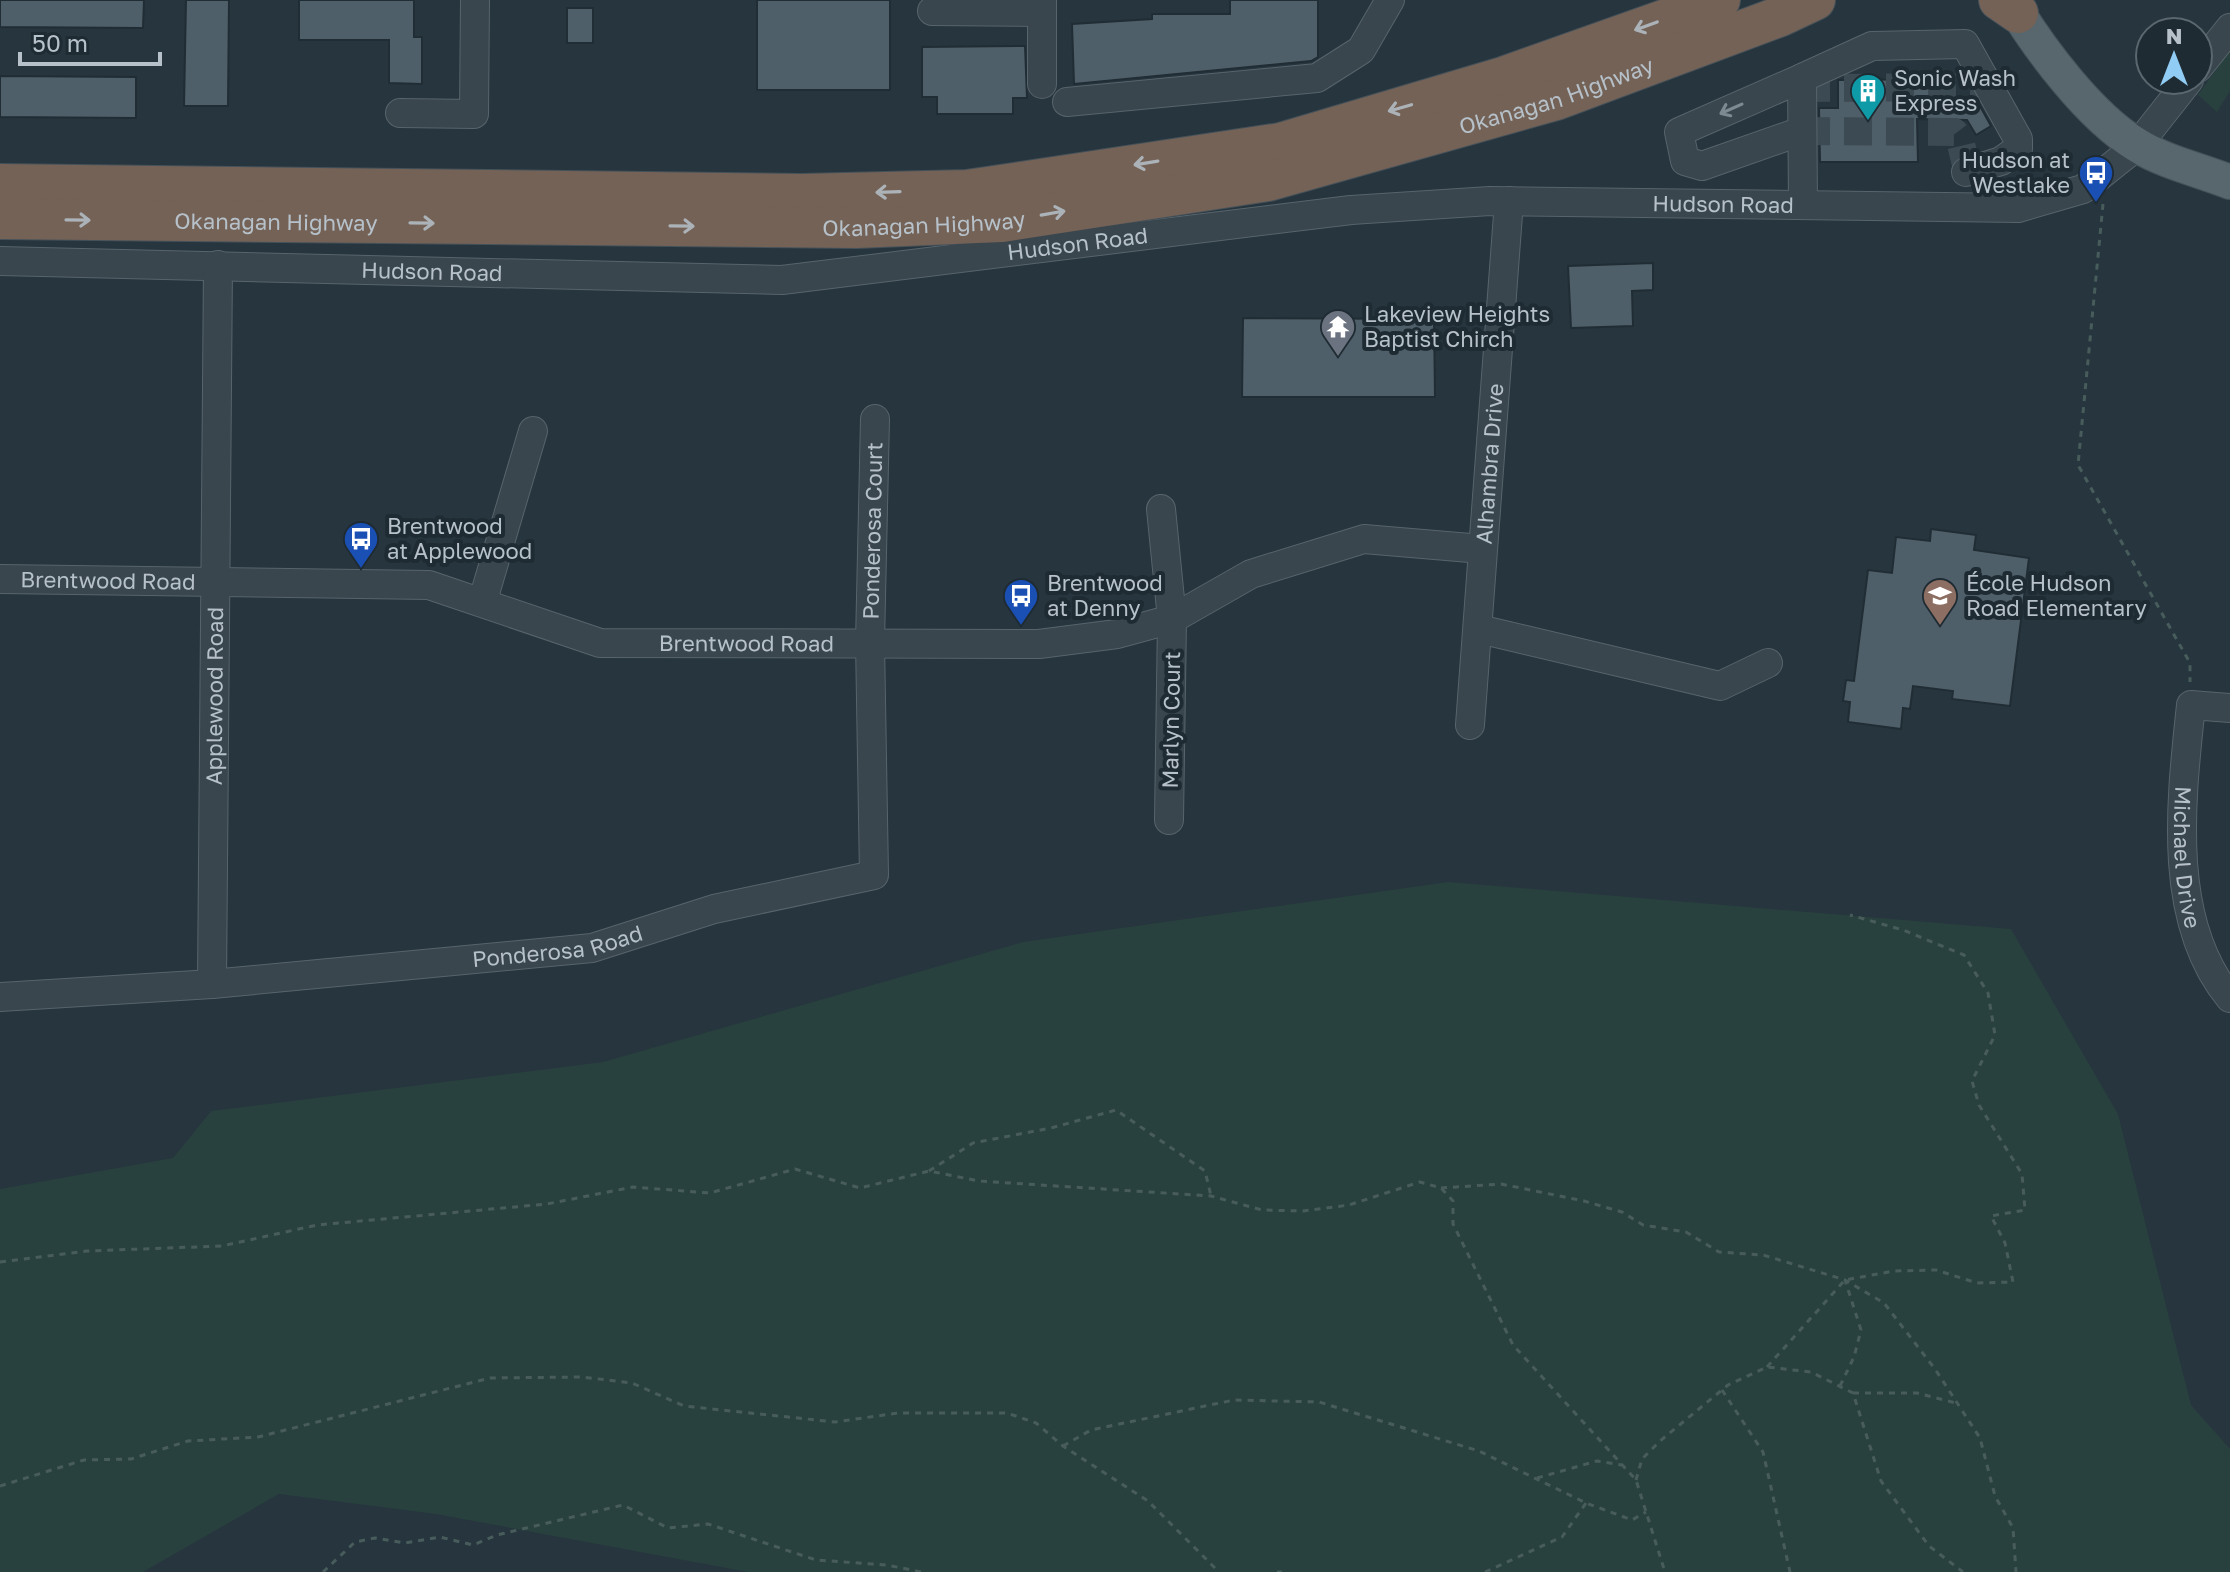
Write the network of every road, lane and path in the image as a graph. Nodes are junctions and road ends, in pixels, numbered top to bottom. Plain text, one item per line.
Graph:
1 (475, 0) edge
2 (1390, 0) edge
3 (1720, 0) edge
4 (1815, 0) edge
5 (2009, 4) edge
6 (1042, 6) edge
7 (932, 11) dead end
8 (2230, 28) edge
9 (2214, 48) edge
10 (1802, 78) junction
11 (1042, 84) dead end
12 (2176, 96) edge
13 (1067, 102) dead end
14 (400, 113) dead end
15 (1802, 131) junction
16 (2137, 146) junction
17 (1966, 172) dead end
18 (2230, 182) edge
19 (0, 184) edge
20 (2103, 199) dead end
21 (1509, 201) junction
22 (1803, 205) junction
23 (0, 219) edge
24 (0, 261) edge
25 (218, 265) junction
26 (875, 419) dead end
27 (533, 431) dead end
28 (1161, 509) dead end
29 (1482, 549) junction
30 (0, 579) edge
31 (218, 583) junction
32 (483, 600) junction
33 (1172, 619) junction
34 (1479, 629) junction
35 (870, 642) junction
36 (1768, 663) dead end
37 (2191, 705) junction
38 (2230, 708) edge
39 (1470, 725) dead end
40 (1169, 820) dead end
41 (1850, 915) dead end
42 (212, 984) junction
43 (0, 997) edge
44 (2230, 998) edge
45 (929, 1171) junction
46 (1441, 1188) junction
47 (1211, 1196) junction
48 (0, 1262) edge
49 (1845, 1280) junction
50 (1767, 1367) junction
51 (1840, 1387) junction
52 (1722, 1390) junction
53 (1853, 1393) junction
54 (1958, 1403) junction
55 (1063, 1446) junction
56 (1622, 1465) junction
57 (1536, 1479) junction
58 (1636, 1480) junction
59 (0, 1486) edge
60 (1586, 1503) junction
61 (1646, 1512) junction
62 (323, 1572) edge
63 (921, 1572) edge
64 (1219, 1572) edge
65 (1485, 1572) edge
66 (1665, 1572) edge
67 (1790, 1572) edge
68 (1963, 1572) edge
69 (2016, 1572) edge

1 - 14 street
2 - 13 street
3 -> 19 highway, Okanagan Highway
23 -> 4 highway, Okanagan Highway
5 - 16 main road
6 - 7 street
6 - 11 street
8 - 9 street
10 - 15 street
10 -> 15 street
10 - 17 street
12 - 16 street, Hudson Road
15 - 22 street
16 - 18 main road
16 - 22 street, Hudson Road
20 - 37 path
21 - 22 street, Hudson Road
21 - 25 street, Hudson Road
21 - 29 street, Alhambra Drive
24 - 25 street, Hudson Road
25 - 31 street, Applewood Road
26 - 35 street, Ponderosa Court
27 - 32 street
28 - 33 street, Marlyn Court
29 - 33 street, Brentwood Road
29 - 34 street, Alhambra Drive
30 - 31 street, Brentwood Road
31 - 32 street, Brentwood Road
31 - 42 street, Applewood Road
32 - 35 street, Brentwood Road
33 - 35 street, Brentwood Road
33 - 40 street, Marlyn Court
34 - 36 street
34 - 39 street, Alhambra Drive
35 - 42 street, Ponderosa Road
37 - 38 street
37 - 44 street, Michael Drive
41 - 49 path
42 - 43 street, Ponderosa Road
45 - 47 path
45 - 47 path
45 - 48 path
46 - 47 path
46 - 49 path
46 - 56 path
49 - 50 path
49 - 51 path
49 - 54 path
50 - 51 path
50 - 52 path
51 - 53 path
52 - 58 path
52 - 67 path
53 - 54 path
53 - 68 path
54 - 69 path
55 - 57 path
55 - 59 path
55 - 64 path
56 - 57 path
56 - 58 path
57 - 60 path
58 - 61 path
60 - 61 path
60 - 65 path
61 - 66 path
62 - 63 path

